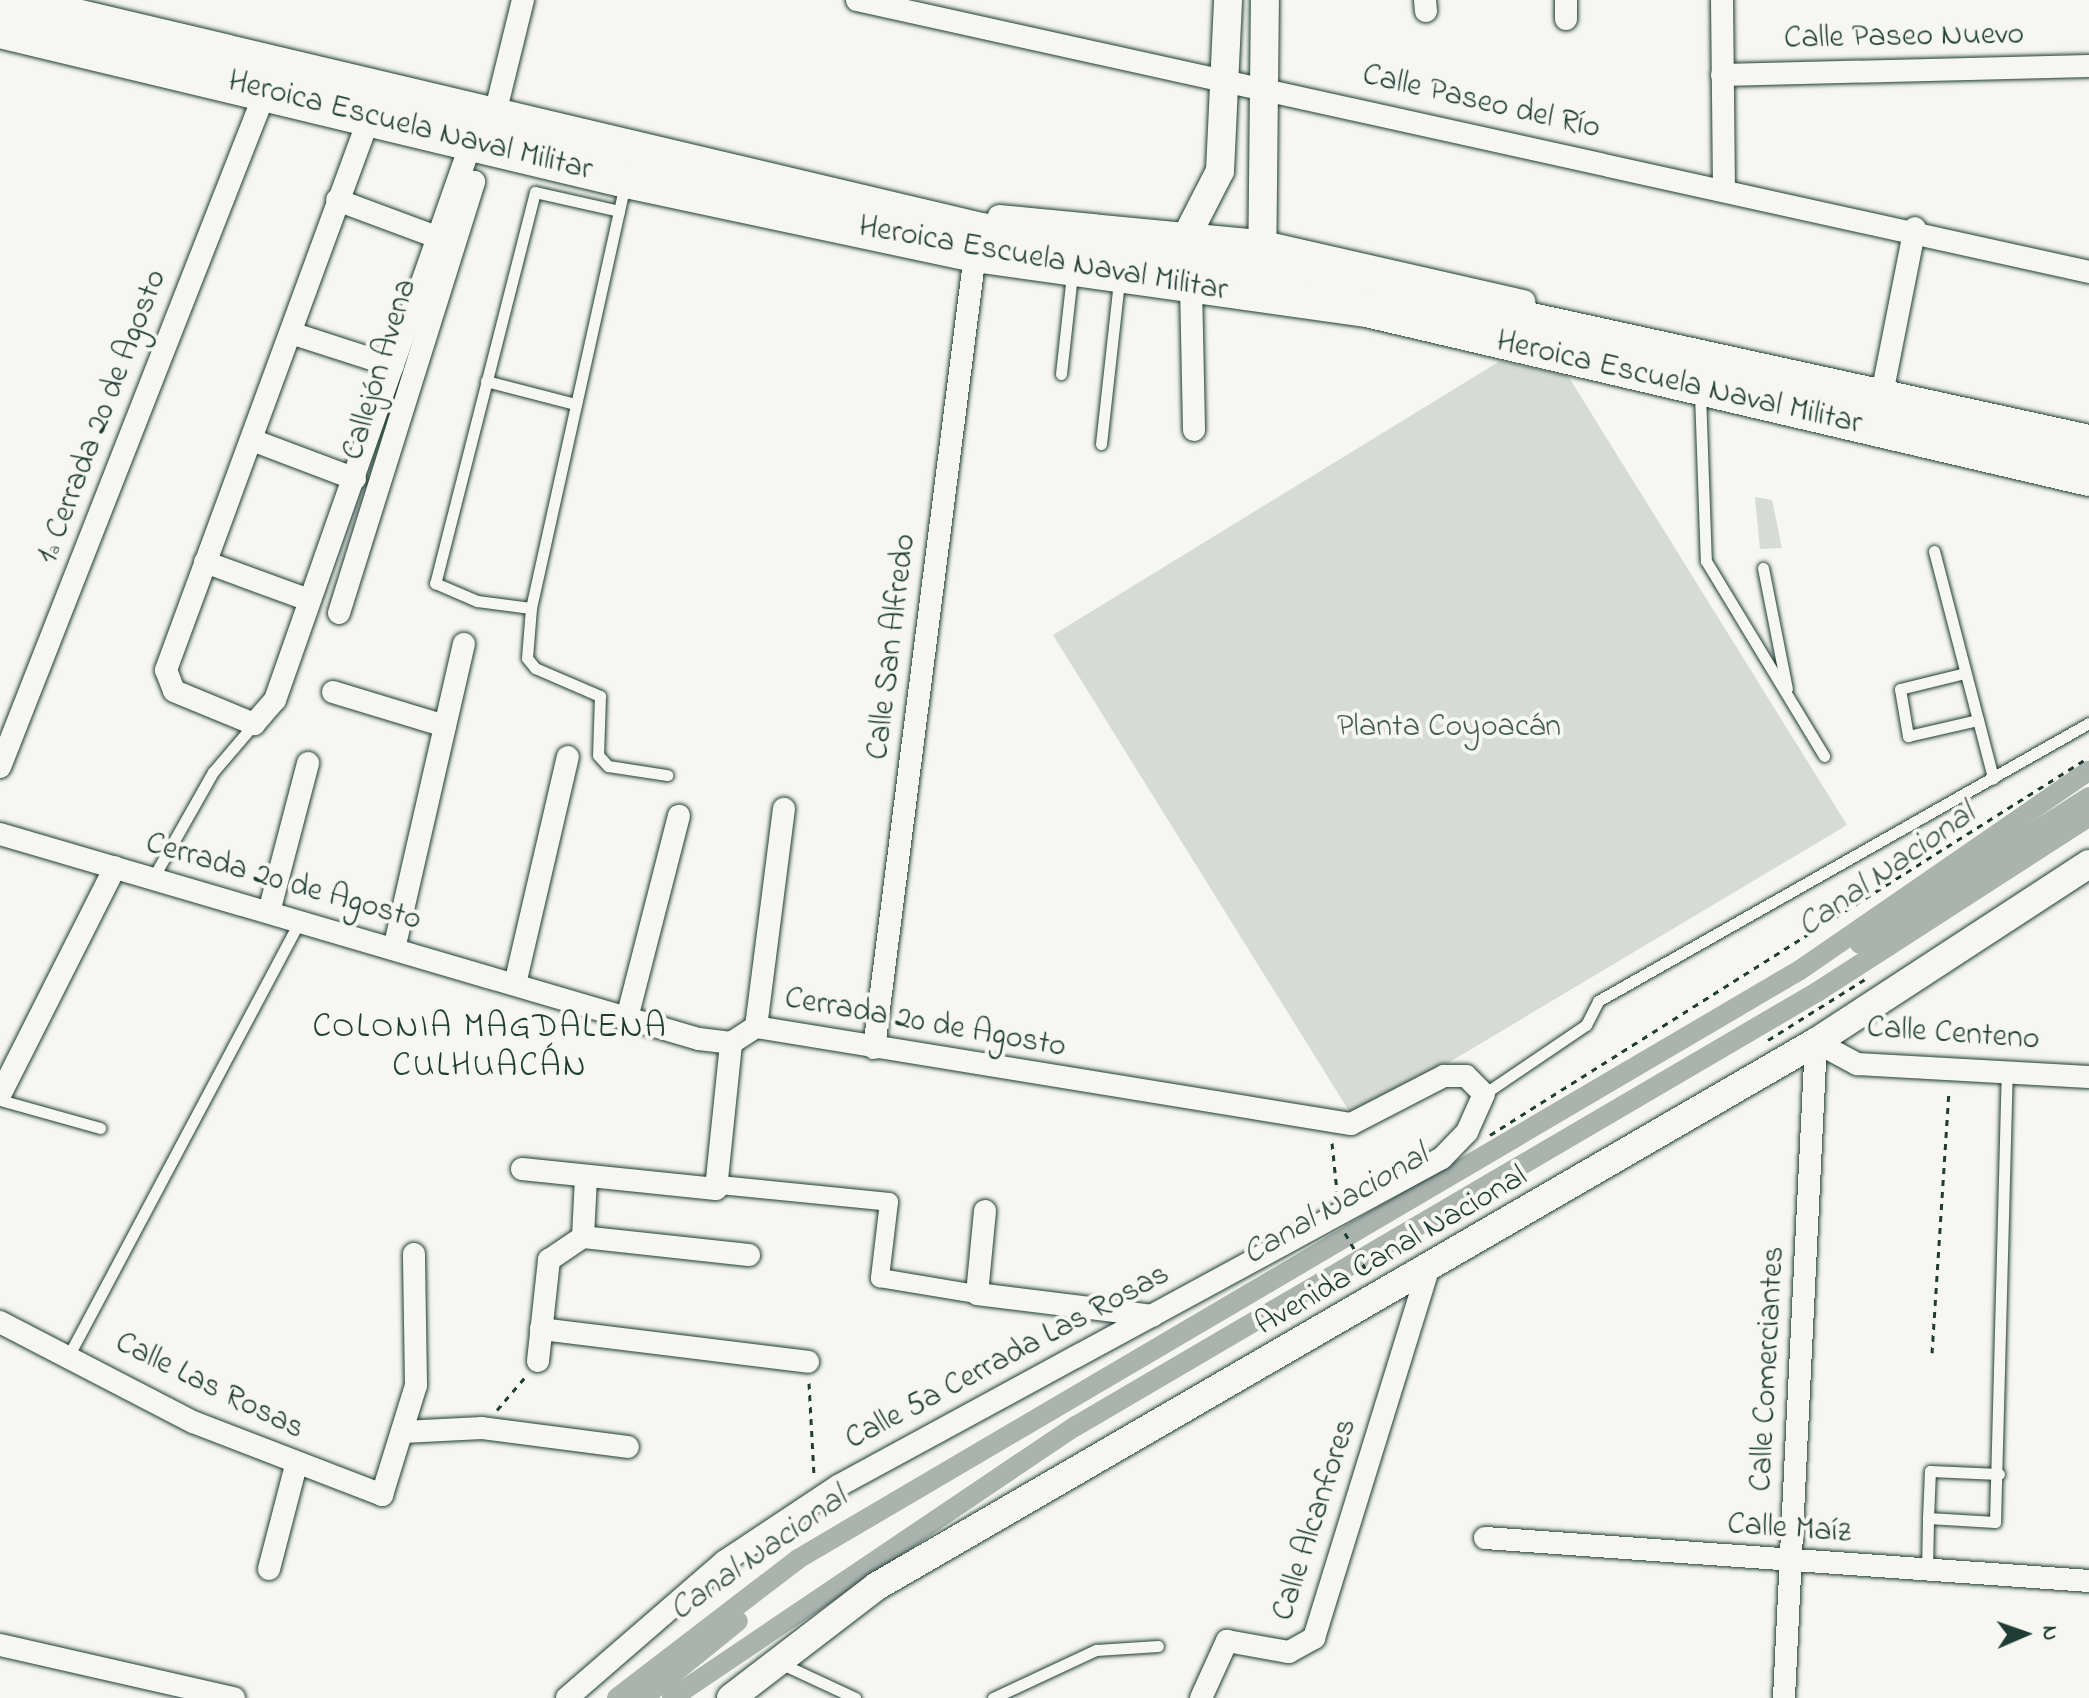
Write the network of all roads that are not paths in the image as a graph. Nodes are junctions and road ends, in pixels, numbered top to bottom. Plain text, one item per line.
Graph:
1 (4, 0) edge
2 (68, 0) edge
3 (523, 0) edge
4 (857, 0) edge
5 (1228, 0) edge
6 (1265, 0) edge
7 (1722, 0) edge
8 (0, 30) edge
9 (2089, 66) edge
10 (1722, 75) junction
11 (1229, 79) junction
12 (1265, 86) junction
13 (266, 90) junction
14 (376, 103) junction
15 (487, 130) junction
16 (1724, 191) junction
17 (622, 196) junction
18 (337, 200) junction
19 (1915, 228) junction
20 (439, 238) junction
21 (1183, 242) junction
22 (975, 254) junction
23 (1261, 266) junction
24 (1073, 269) junction
25 (2089, 272) edge
26 (1119, 276) junction
27 (1191, 286) junction
28 (291, 333) junction
29 (393, 366) junction
30 (1061, 374) dead end
31 (486, 381) junction
32 (1883, 388) junction
33 (1700, 392) junction
34 (571, 403) junction
35 (1194, 430) dead end
36 (252, 440) junction
37 (2089, 443) edge
38 (1101, 444) dead end
39 (2089, 478) edge
40 (355, 479) junction
41 (1934, 551) dead end
42 (205, 562) junction
43 (1763, 568) dead end
44 (309, 600) junction
45 (531, 608) junction
46 (339, 613) dead end
47 (464, 644) dead end
48 (1965, 673) junction
49 (333, 692) dead end
50 (1789, 699) junction
51 (1978, 720) junction
52 (2089, 723) edge
53 (254, 724) junction
54 (445, 726) junction
55 (1824, 756) dead end
56 (568, 757) dead end
57 (308, 763) dead end
58 (0, 767) edge
59 (667, 775) dead end
60 (1993, 778) junction
61 (784, 809) dead end
62 (679, 816) dead end
63 (0, 834) edge
64 (2089, 864) edge
65 (115, 867) junction
66 (153, 878) junction
67 (269, 912) junction
68 (299, 922) junction
69 (394, 949) junction
70 (515, 984) junction
71 (626, 1022) junction
72 (756, 1027) junction
73 (1816, 1042) junction
74 (731, 1043) junction
75 (874, 1048) junction
76 (9, 1063) edge
77 (2007, 1073) junction
78 (2089, 1077) edge
79 (1484, 1094) junction
80 (0, 1098) edge
81 (100, 1128) dead end
82 (522, 1169) dead end
83 (586, 1178) junction
84 (711, 1188) junction
85 (985, 1211) dead end
86 (583, 1237) junction
87 (414, 1254) dead end
88 (749, 1255) dead end
89 (1427, 1273) junction
90 (977, 1294) junction
91 (1153, 1316) junction
92 (0, 1322) edge
93 (541, 1329) junction
94 (70, 1353) junction
95 (538, 1361) road end
96 (808, 1362) road end
97 (403, 1432) junction
98 (628, 1447) dead end
99 (296, 1465) junction
100 (1999, 1474) junction
101 (1928, 1518) junction
102 (1485, 1538) dead end
103 (1791, 1563) junction
104 (269, 1569) dead end
105 (1927, 1572) junction
106 (2089, 1581) edge
107 (0, 1645) edge
108 (1158, 1646) dead end
109 (775, 1660) junction
110 (234, 1698) edge
111 (567, 1698) edge
112 (731, 1698) edge
113 (855, 1698) edge
114 (993, 1698) edge
115 (1201, 1698) edge
116 (1784, 1698) edge

1 - 14 main road, Heroica Escuela Naval Militar
2 - 15 street, Heroica Escuela Naval Militar
3 - 15 street
4 - 11 street, Calle Paseo del Río
5 - 11 street
6 - 12 street
7 - 10 street
8 - 13 main road, Heroica Escuela Naval Militar
9 - 10 street, Calle Paseo Nuevo
10 - 16 street
11 - 12 street, Calle Paseo del Río
11 - 21 street
12 - 16 street, Calle Paseo del Río
12 - 23 street
13 - 14 main road, Heroica Escuela Naval Militar
13 - 58 street, 1ª Cerrada 20 de Agosto
14 - 15 main road, Heroica Escuela Naval Militar
14 - 18 street
15 - 17 main road, Heroica Escuela Naval Militar
15 - 20 street
15 - 21 main road, Heroica Escuela Naval Militar
15 - 46 street, Callejón Avena
16 - 19 street, Calle Paseo del Río
17 - 22 main road, Heroica Escuela Naval Militar
17 - 31 lane
17 - 34 lane
18 - 20 street
18 - 28 street
19 - 25 street, Calle Paseo del Río
19 - 32 street
20 - 29 street
21 - 23 main road, Heroica Escuela Naval Militar
22 - 24 main road, Heroica Escuela Naval Militar
22 - 75 street, Calle San Alfredo
23 - 27 main road, Heroica Escuela Naval Militar
23 - 32 main road, Heroica Escuela Naval Militar
23 - 33 main road, Heroica Escuela Naval Militar
24 - 26 main road, Heroica Escuela Naval Militar
24 - 30 lane
26 - 27 main road, Heroica Escuela Naval Militar
26 - 38 lane
27 - 35 street
28 - 29 street
28 - 36 street
29 - 40 street
31 - 34 lane
31 - 45 lane
32 - 37 main road, Heroica Escuela Naval Militar
33 - 39 main road, Heroica Escuela Naval Militar
33 - 50 lane
34 - 45 lane
36 - 40 street
36 - 42 street
40 - 44 street
41 - 48 lane
42 - 44 street
42 - 53 street
43 - 50 lane
44 - 53 street
45 - 59 lane
47 - 54 street
48 - 51 lane
48 - 51 lane
49 - 54 street
50 - 55 lane
51 - 60 lane
52 - 60 lane
53 - 66 lane
54 - 69 street
56 - 70 street
57 - 67 street
60 - 79 lane
61 - 72 street
62 - 71 street
63 - 65 street, Cerrada 20 de Agosto
64 - 73 street, Avenida Canal Nacional
65 - 66 street, Cerrada 20 de Agosto
65 - 76 street
66 - 67 street, Cerrada 20 de Agosto
67 - 68 street, Cerrada 20 de Agosto
68 - 69 street, Cerrada 20 de Agosto
68 - 94 lane
69 - 70 street, Cerrada 20 de Agosto
70 - 71 street, Cerrada 20 de Agosto
71 - 74 street, Cerrada 20 de Agosto
72 - 74 street, Cerrada 20 de Agosto
72 - 75 street, Cerrada 20 de Agosto
73 - 77 street, Calle Centeno
73 - 89 street, Avenida Canal Nacional
73 - 103 street, Calle Comerciantes
74 - 84 street
75 - 79 street, Cerrada 20 de Agosto
76 - 80 street
77 - 78 street, Calle Centeno
77 - 100 lane
79 - 91 street, Calle 5a Cerrada Las Rosas
80 - 81 lane
82 - 83 street
83 - 84 street
83 - 86 street
84 - 90 street
85 - 90 street
86 - 88 street
86 - 93 street
87 - 97 street
89 - 109 street, Avenida Canal Nacional
89 - 115 street, Calle Alcanfores
90 - 91 street
91 - 111 street, Calle 5a Cerrada Las Rosas
92 - 94 street, Calle Las Rosas
93 - 95 street
93 - 96 street
94 - 99 street, Calle Las Rosas
97 - 98 street
97 - 99 street, Calle Las Rosas
99 - 104 street
100 - 101 lane
100 - 101 lane
101 - 105 lane
102 - 103 street, Calle Maíz
103 - 105 street, Calle Maíz
103 - 116 street, Calle Comerciantes
105 - 106 street, Calle Maíz
107 - 110 street
108 - 114 lane
109 - 112 street, Avenida Canal Nacional
109 - 113 lane

